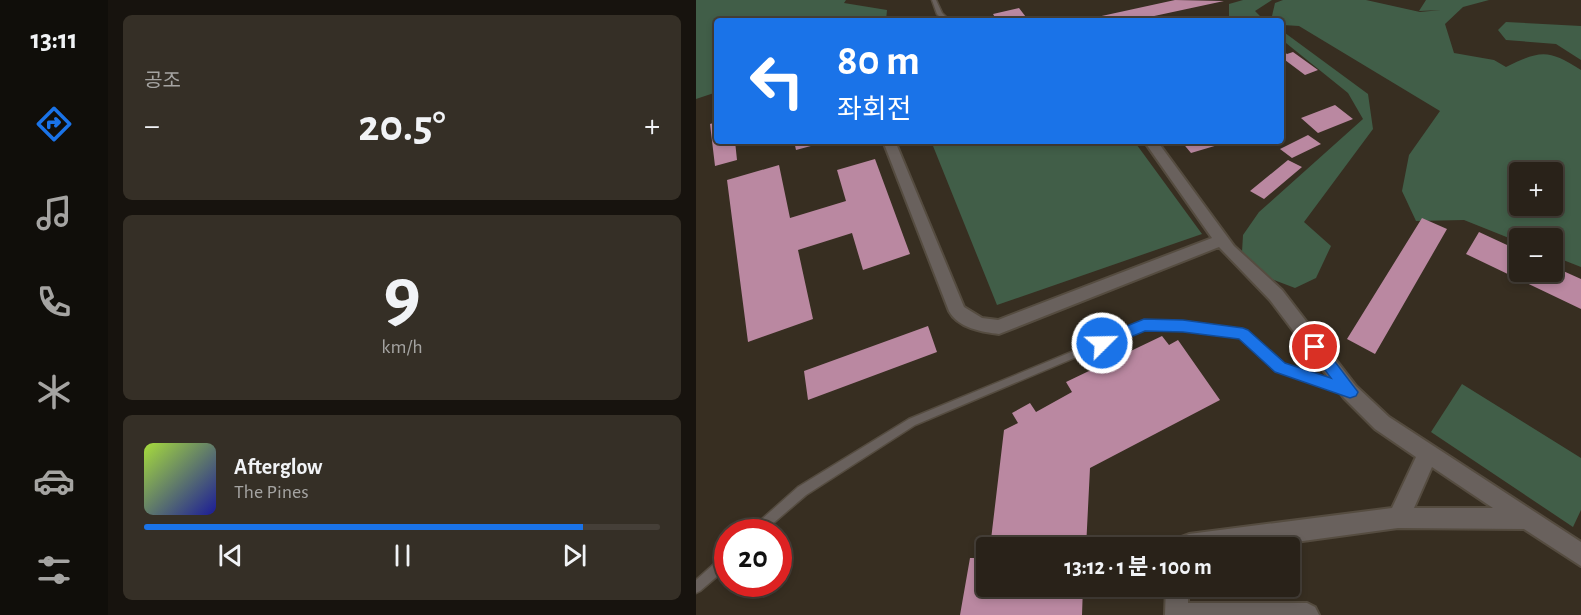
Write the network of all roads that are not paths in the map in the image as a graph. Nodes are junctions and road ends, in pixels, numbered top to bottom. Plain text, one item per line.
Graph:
1 (934, 0) edge
2 (944, 18) edge
3 (890, 144) edge
4 (1152, 144) edge
5 (1222, 240) junction
6 (1350, 392) junction
7 (1428, 454) junction
8 (1398, 518) junction
9 (771, 519) edge
10 (1532, 520) junction
11 (1251, 537) edge
12 (1581, 555) edge
13 (714, 571) edge
14 (696, 587) edge
15 (1177, 597) edge
16 (1177, 615) edge
17 (1307, 615) edge

1 - 2 lane
3 - 5 street
4 - 5 street
5 - 6 street
6 - 7 street
6 - 9 lane
7 - 8 street
7 - 10 street
8 - 10 street
8 - 11 street
10 - 12 street
13 - 14 lane
15 - 16 street
16 - 17 street

